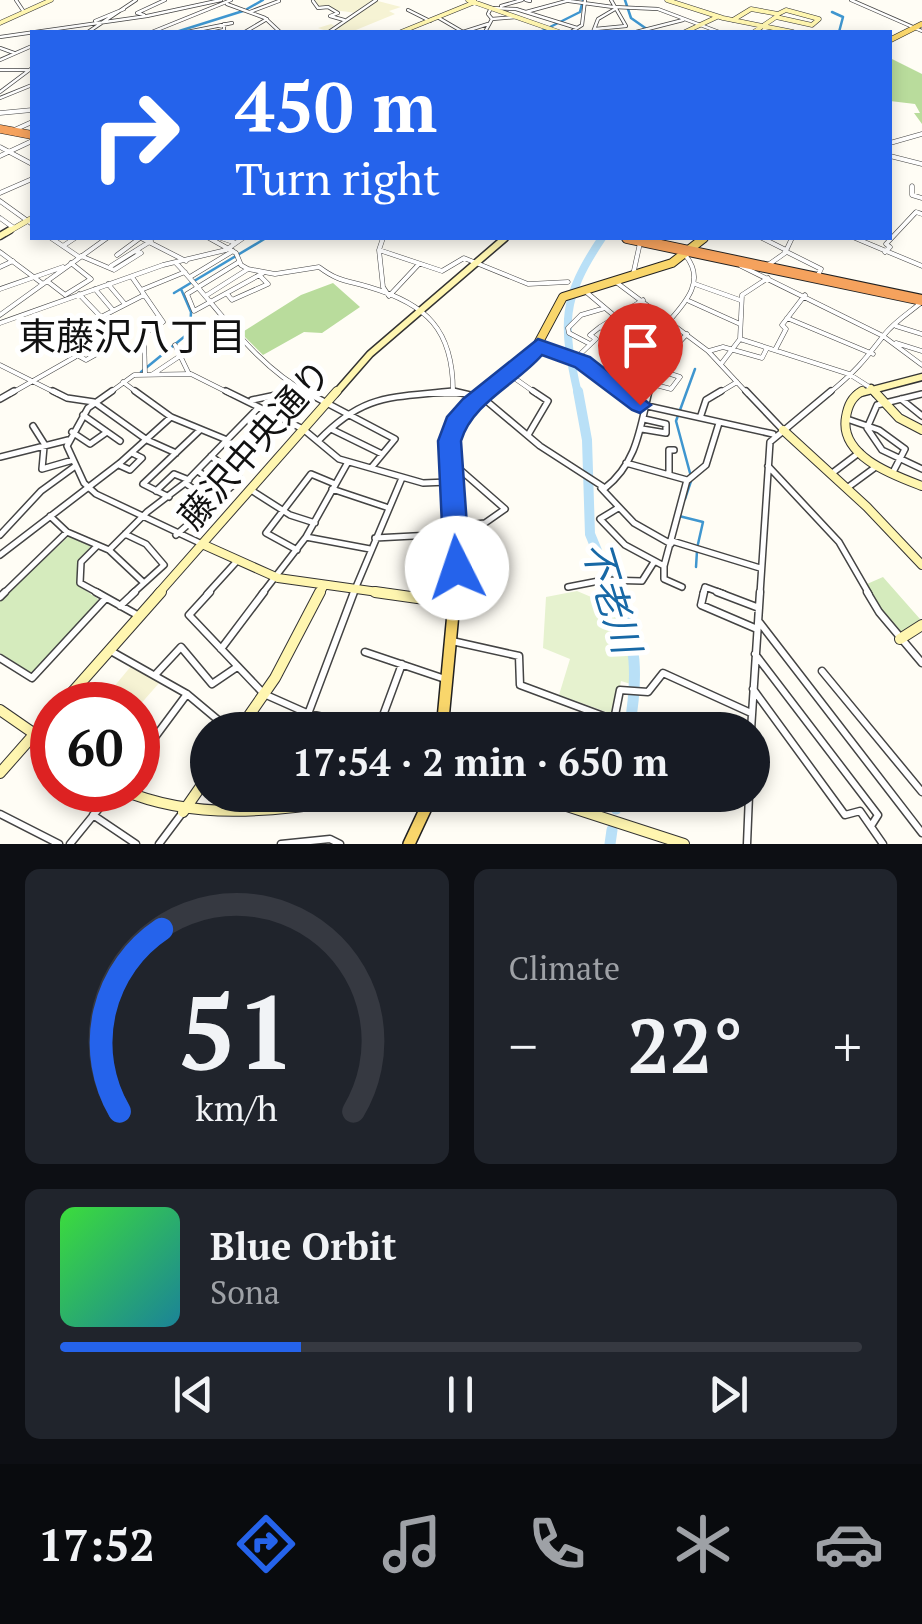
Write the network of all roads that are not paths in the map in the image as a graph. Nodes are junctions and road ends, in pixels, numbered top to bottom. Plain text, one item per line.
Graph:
1 (16, 0) edge
2 (51, 0) edge
3 (136, 0) edge
4 (165, 0) edge
5 (231, 0) edge
6 (376, 0) edge
7 (528, 0) edge
8 (570, 0) edge
9 (611, 0) edge
10 (641, 0) edge
11 (666, 0) edge
12 (851, 0) edge
13 (212, 1) edge
14 (279, 1) edge
15 (314, 1) edge
16 (475, 1) edge
17 (222, 2) edge
18 (585, 2) edge
19 (500, 6) junction
20 (534, 7) junction
21 (490, 8) junction
22 (614, 8) junction
23 (644, 8) junction
24 (124, 9) junction
25 (408, 10) dead end
26 (24, 12) junction
27 (250, 12) junction
28 (528, 12) junction
29 (147, 16) junction
30 (516, 17) junction
31 (717, 17) junction
32 (438, 18) junction
33 (492, 18) junction
34 (266, 19) junction
35 (347, 20) junction
36 (686, 20) junction
37 (733, 20) junction
38 (104, 22) junction
39 (430, 22) junction
40 (232, 23) dead end
41 (0, 24) edge
42 (86, 24) junction
43 (224, 24) junction
44 (488, 24) junction
45 (98, 26) junction
46 (700, 26) junction
47 (762, 26) junction
48 (626, 27) junction
49 (922, 27) edge
50 (577, 28) junction
51 (914, 28) junction
52 (56, 30) edge
53 (69, 30) edge
54 (91, 30) edge
55 (107, 30) edge
56 (157, 30) edge
57 (196, 30) edge
58 (224, 30) edge
59 (248, 30) edge
60 (278, 30) edge
61 (332, 30) edge
62 (407, 30) edge
63 (459, 30) edge
64 (469, 30) edge
65 (486, 30) edge
66 (553, 30) edge
67 (574, 30) edge
68 (588, 30) edge
69 (593, 30) edge
70 (601, 30) edge
71 (632, 30) edge
72 (644, 30) edge
73 (689, 30) edge
74 (713, 30) edge
75 (757, 30) edge
76 (783, 30) edge
77 (30, 35) edge
78 (892, 39) edge
79 (1, 41) edge
80 (30, 47) edge
81 (14, 54) junction
82 (0, 60) edge
83 (0, 70) edge
84 (30, 70) edge
85 (30, 71) edge
86 (30, 87) edge
87 (19, 91) junction
88 (30, 96) edge
89 (0, 98) edge
90 (0, 111) edge
91 (30, 112) edge
92 (30, 123) edge
93 (2, 131) edge
94 (922, 134) edge
95 (30, 138) edge
96 (30, 139) edge
97 (892, 142) edge
98 (0, 148) edge
99 (12, 150) junction
100 (0, 156) edge
101 (892, 156) edge
102 (30, 163) edge
103 (922, 164) edge
104 (30, 180) edge
105 (912, 186) dead end
106 (0, 192) edge
107 (922, 198) edge
108 (0, 201) edge
109 (922, 214) edge
110 (0, 218) edge
111 (30, 220) edge
112 (30, 221) edge
113 (14, 228) junction
114 (0, 236) edge
115 (54, 240) edge
116 (72, 240) edge
117 (104, 240) edge
118 (137, 240) edge
119 (146, 240) edge
120 (158, 240) edge
121 (212, 240) edge
122 (227, 240) edge
123 (240, 240) edge
124 (382, 240) edge
125 (503, 240) edge
126 (642, 240) edge
127 (645, 240) edge
128 (702, 240) edge
129 (766, 240) edge
130 (791, 240) edge
131 (859, 240) edge
132 (892, 240) edge
133 (892, 240) edge
134 (152, 242) junction
135 (236, 244) junction
136 (63, 246) junction
137 (379, 250) junction
138 (786, 251) junction
139 (885, 252) junction
140 (235, 254) junction
141 (691, 254) junction
142 (2, 255) edge
143 (117, 255) dead end
144 (80, 256) junction
145 (204, 257) junction
146 (13, 261) junction
147 (186, 261) junction
148 (176, 262) junction
149 (70, 264) junction
150 (419, 264) junction
151 (477, 264) junction
152 (922, 266) edge
153 (0, 267) edge
154 (760, 267) junction
155 (248, 269) junction
156 (266, 271) junction
157 (186, 273) junction
158 (634, 275) junction
159 (818, 275) junction
160 (131, 276) junction
161 (259, 276) junction
162 (34, 277) junction
163 (768, 278) junction
164 (614, 280) junction
165 (45, 283) junction
166 (108, 284) junction
167 (695, 284) junction
168 (199, 287) junction
169 (566, 287) junction
170 (95, 289) junction
171 (583, 289) junction
172 (0, 290) edge
173 (142, 292) junction
174 (79, 294) junction
175 (805, 294) junction
176 (206, 295) junction
177 (228, 295) junction
178 (389, 296) junction
179 (68, 297) junction
180 (642, 300) junction
181 (687, 300) junction
182 (740, 300) junction
183 (922, 300) edge
184 (124, 302) junction
185 (214, 303) junction
186 (605, 308) junction
187 (112, 309) junction
188 (419, 309) junction
189 (0, 314) edge
190 (101, 317) junction
191 (616, 318) junction
192 (787, 318) junction
193 (670, 320) junction
194 (0, 323) edge
195 (740, 324) junction
196 (895, 326) junction
197 (93, 328) junction
198 (600, 328) junction
199 (687, 334) junction
200 (922, 334) edge
201 (886, 338) junction
202 (740, 339) junction
203 (243, 340) junction
204 (590, 344) junction
205 (175, 345) dead end
206 (538, 346) junction
207 (767, 348) junction
208 (223, 350) dead end
209 (734, 350) junction
210 (775, 350) junction
211 (922, 351) edge
212 (708, 352) junction
213 (873, 354) junction
214 (78, 355) junction
215 (569, 355) junction
216 (180, 356) junction
217 (638, 362) dead end
218 (0, 364) edge
219 (720, 364) junction
220 (922, 364) edge
221 (658, 366) junction
222 (148, 374) junction
223 (189, 374) junction
224 (599, 374) junction
225 (618, 374) dead end
226 (510, 375) junction
227 (852, 376) junction
228 (922, 376) edge
229 (36, 380) junction
230 (123, 382) junction
231 (628, 382) dead end
232 (737, 382) junction
233 (652, 384) junction
234 (871, 388) junction
235 (300, 390) junction
236 (453, 391) junction
237 (650, 392) junction
238 (921, 396) edge
239 (480, 397) junction
240 (0, 399) edge
241 (901, 399) junction
242 (249, 401) junction
243 (94, 402) junction
244 (885, 403) junction
245 (325, 404) junction
246 (259, 406) junction
247 (647, 408) junction
248 (344, 414) junction
249 (83, 415) junction
250 (700, 416) junction
251 (922, 416) edge
252 (171, 417) junction
253 (844, 418) junction
254 (644, 419) junction
255 (720, 423) junction
256 (34, 426) dead end
257 (867, 426) junction
258 (642, 428) junction
259 (201, 429) junction
260 (330, 429) junction
261 (303, 430) junction
262 (922, 430) edge
263 (107, 432) junction
264 (779, 432) junction
265 (528, 435) junction
266 (70, 436) junction
267 (147, 440) junction
268 (227, 440) junction
269 (318, 441) junction
270 (120, 442) dead end
271 (44, 447) junction
272 (674, 450) dead end
273 (860, 452) junction
274 (176, 453) junction
275 (382, 454) junction
276 (211, 456) junction
277 (0, 457) edge
278 (448, 460) junction
279 (348, 462) junction
280 (900, 462) junction
281 (74, 463) junction
282 (626, 463) junction
283 (767, 464) junction
284 (877, 466) junction
285 (371, 468) junction
286 (922, 469) edge
287 (198, 471) junction
288 (831, 474) junction
289 (892, 474) junction
290 (670, 476) junction
291 (403, 477) junction
292 (688, 480) junction
293 (187, 482) junction
294 (450, 482) junction
295 (922, 486) edge
296 (88, 487) junction
297 (334, 487) junction
298 (600, 488) junction
299 (847, 488) junction
300 (156, 490) junction
301 (250, 490) junction
302 (224, 491) junction
303 (169, 496) junction
304 (211, 501) junction
305 (386, 507) junction
306 (618, 508) junction
307 (281, 510) junction
308 (50, 516) junction
309 (142, 517) junction
310 (314, 523) junction
311 (12, 526) junction
312 (455, 530) junction
313 (66, 532) junction
314 (125, 534) junction
315 (0, 535) edge
316 (24, 536) junction
317 (176, 536) junction
318 (306, 537) junction
319 (376, 538) junction
320 (672, 542) junction
321 (202, 544) junction
322 (97, 546) junction
323 (109, 550) junction
324 (297, 550) junction
325 (370, 550) junction
326 (0, 555) edge
327 (238, 561) junction
328 (654, 562) junction
329 (922, 565) edge
330 (664, 566) junction
331 (761, 569) junction
332 (278, 578) junction
333 (143, 582) junction
334 (324, 585) junction
335 (568, 587) dead end
336 (682, 587) dead end
337 (354, 590) junction
338 (0, 597) edge
339 (106, 598) junction
340 (454, 603) junction
341 (120, 606) junction
342 (759, 608) junction
343 (139, 616) junction
344 (758, 625) junction
345 (922, 625) edge
346 (900, 639) junction
347 (449, 640) junction
348 (222, 649) junction
349 (109, 650) junction
350 (365, 652) dead end
351 (756, 654) junction
352 (0, 658) edge
353 (922, 663) edge
354 (402, 664) junction
355 (238, 667) junction
356 (822, 671) dead end
357 (155, 675) junction
358 (445, 679) junction
359 (81, 682) edge
360 (753, 689) junction
361 (187, 694) junction
362 (264, 694) junction
363 (0, 710) edge
364 (208, 712) edge
365 (252, 712) edge
366 (304, 712) edge
367 (310, 712) edge
368 (384, 712) edge
369 (443, 712) edge
370 (593, 712) edge
371 (616, 712) edge
372 (747, 712) edge
373 (751, 712) edge
374 (160, 730) edge
375 (30, 732) edge
376 (30, 739) edge
377 (0, 773) edge
378 (922, 792) edge
379 (190, 802) edge
380 (160, 806) edge
381 (96, 812) edge
382 (183, 812) junction
383 (240, 812) edge
384 (424, 812) edge
385 (579, 812) edge
386 (748, 812) edge
387 (0, 814) edge
388 (93, 815) junction
389 (922, 815) edge
390 (912, 820) junction
391 (871, 826) junction
392 (922, 834) edge
393 (656, 840) edge
394 (304, 843) edge
395 (59, 844) edge
396 (70, 844) edge
397 (136, 844) edge
398 (158, 844) edge
399 (282, 844) edge
400 (340, 844) edge
401 (409, 844) edge
402 (684, 844) edge
403 (747, 844) edge
404 (883, 844) edge

1 - 26 street
2 - 26 street
3 - 24 street
4 - 29 street
5 - 17 street
6 - 35 street
7 - 19 street
7 - 20 street
8 - 18 street
8 - 20 street
9 - 22 street
10 - 23 street
11 - 31 street
12 - 51 street
13 - 17 street
13 - 29 street
14 - 27 street
15 - 35 street
16 - 21 street
16 - 32 street
17 - 27 street
17 - 56 street
18 - 22 street
18 - 50 street
19 - 21 street
19 - 28 street
20 - 28 street
21 - 30 street
21 - 33 street
22 - 23 street
22 - 48 street
22 - 69 street
23 - 36 street
24 - 38 street
24 - 42 street
25 - 39 street
26 - 41 street
27 - 34 street
28 - 30 street
28 - 50 street
29 - 38 street
30 - 33 street
30 - 66 street
31 - 37 street
31 - 46 street
32 - 39 street
32 - 63 street
33 - 44 street
34 - 59 street
34 - 60 street
35 - 61 street
36 - 46 street
36 - 72 street
37 - 47 street
37 - 47 street
38 - 42 street
38 - 45 street
39 - 62 street
40 - 43 street
42 - 52 street
42 - 53 street
43 - 57 street
43 - 58 street
44 - 64 street
44 - 65 street
45 - 54 street
45 - 55 street
46 - 73 street
46 - 74 street
47 - 75 street
47 - 76 street
48 - 70 street
48 - 71 street
49 - 51 main road
50 - 67 street
50 - 68 street
51 - 78 main road
77 - 79 street
79 - 81 street
80 - 81 street
81 - 82 street
83 - 84 street
85 - 89 street
86 - 87 street
87 - 88 street
87 - 89 street
89 - 90 street
90 - 91 street
92 - 93 street
93 - 95 highway
94 - 97 street
96 - 99 street
98 - 99 street
99 - 100 street
99 - 102 street
101 - 103 street
104 - 106 street
105 - 107 street
108 - 111 street
109 - 132 street
110 - 113 street
112 - 113 street
113 - 114 street
115 - 136 street
116 - 136 street
117 - 144 street
118 - 143 street
119 - 134 street
120 - 134 street
121 - 140 street
122 - 135 street
123 - 135 street
124 - 137 street
125 - 151 street, 藤沢中央通り
126 - 158 street
127 - 141 highway
128 - 141 main road
129 - 138 street
130 - 138 street
131 - 139 street
133 - 139 street
134 - 144 street
134 - 147 street
135 - 140 street
136 - 144 street
137 - 150 street
137 - 178 street
138 - 154 street
138 - 159 street
139 - 152 street
140 - 145 street
140 - 155 street
140 - 157 street
140 - 168 street
141 - 154 highway
141 - 154 highway
141 - 158 main road
141 - 167 street
142 - 146 street
144 - 149 street
145 - 147 street
145 - 157 street
146 - 153 street
146 - 162 street
147 - 148 street
148 - 157 street
148 - 160 street
149 - 162 street
149 - 165 street
149 - 179 street
150 - 151 street
150 - 178 street
151 - 169 street
151 - 188 street, 藤沢中央通り
154 - 159 highway
154 - 163 street
154 - 183 highway
155 - 156 street
155 - 176 street
156 - 161 street
156 - 178 street
157 - 168 street
157 - 173 street
158 - 164 main road
159 - 183 highway
160 - 166 street
160 - 173 street
161 - 177 street
161 - 177 street
162 - 165 street
162 - 172 street
163 - 175 street
163 - 182 street
164 - 171 main road
164 - 180 street
165 - 179 street
165 - 189 street
166 - 170 street
166 - 184 street
167 - 181 street
167 - 182 street
168 - 176 street
168 - 185 street
169 - 171 main road
169 - 206 main road
170 - 174 street
170 - 187 street
171 - 186 street
173 - 184 street
173 - 222 street
174 - 179 street
174 - 190 street
175 - 192 street
175 - 201 street
176 - 185 street
177 - 185 street
178 - 188 street
179 - 194 street
180 - 191 street
180 - 193 street
181 - 193 street
181 - 195 street
182 - 195 street
183 - 196 street
184 - 187 street
185 - 203 street
186 - 191 street
186 - 204 street
187 - 190 street
188 - 236 street
188 - 245 street, 藤沢中央通り
190 - 197 street
191 - 198 street
192 - 210 street
192 - 213 street
193 - 199 street
195 - 202 street
196 - 200 street
196 - 201 street
197 - 214 street
197 - 214 street
198 - 204 street
198 - 221 street
199 - 212 street
199 - 221 street
201 - 211 street
201 - 213 street
201 - 220 street
202 - 207 street
202 - 209 street
203 - 208 street
203 - 235 street
204 - 215 street
205 - 216 street
206 - 215 street
206 - 226 main road
207 - 209 street
207 - 210 street
209 - 212 street
209 - 219 street
210 - 227 street
212 - 219 street
213 - 227 street
214 - 229 street
215 - 224 street
216 - 222 street
216 - 223 street
217 - 221 street
218 - 229 street
219 - 232 street
221 - 233 street
221 - 233 street
222 - 223 street
222 - 230 street
223 - 242 street
224 - 225 street
224 - 247 street
226 - 239 main road
226 - 265 street
227 - 234 street
227 - 264 street
228 - 234 street
229 - 240 street
229 - 243 street
230 - 243 street
230 - 252 street
231 - 237 street
232 - 250 street
232 - 264 street
233 - 237 street
234 - 244 street
234 - 253 street
235 - 242 street
235 - 245 street
236 - 239 street
236 - 248 street
237 - 247 street
238 - 241 street
239 - 265 street
239 - 278 main road
241 - 244 street
241 - 251 street
242 - 246 street
243 - 249 street
243 - 267 street
244 - 257 street
244 - 262 street
245 - 248 street
245 - 261 street, 藤沢中央通り
246 - 261 street
246 - 268 street
247 - 250 street
247 - 254 street
248 - 260 street
248 - 275 street
249 - 263 street
249 - 266 street
250 - 255 street
252 - 259 street
252 - 267 street
253 - 257 street
253 - 273 street
254 - 258 street
254 - 258 street
255 - 264 street
255 - 292 street
256 - 271 street
257 - 280 street
257 - 280 street
258 - 282 street
259 - 268 street
259 - 274 street
260 - 269 street
260 - 275 street
261 - 269 street
261 - 301 street, 藤沢中央通り
263 - 266 street
263 - 270 street
264 - 283 street
264 - 288 street
265 - 298 street
266 - 271 street
266 - 281 street
267 - 274 street
267 - 296 street
268 - 276 street
269 - 279 street
271 - 277 street
271 - 281 street
272 - 290 street
273 - 284 street
273 - 288 street
274 - 300 street
275 - 285 street
276 - 287 street
276 - 302 street
278 - 294 main road
278 - 312 street
279 - 285 street
279 - 297 street
280 - 286 street
280 - 289 street
281 - 296 street
281 - 311 street
282 - 290 street
282 - 298 street
283 - 331 street
283 - 346 street
284 - 289 street
284 - 299 street
285 - 291 street
287 - 293 street
287 - 302 street
288 - 299 street
289 - 295 street
290 - 292 street
291 - 294 street
291 - 305 street
292 - 320 street
293 - 300 street
293 - 303 street
293 - 304 street
294 - 312 main road
296 - 308 street
296 - 309 street
297 - 305 street
297 - 307 street
297 - 310 street
298 - 306 street
299 - 329 street
300 - 303 street
301 - 307 street
301 - 321 street, 藤沢中央通り
302 - 304 street
303 - 309 street
304 - 317 street
305 - 319 street
306 - 320 street
306 - 328 street
307 - 310 street
307 - 324 street
308 - 313 street
308 - 316 street
309 - 314 street
309 - 317 street
310 - 318 street
311 - 315 street
311 - 316 street
312 - 319 street
312 - 340 main road
313 - 322 street
313 - 338 street
314 - 323 street
314 - 333 street
316 - 326 street
317 - 321 street
318 - 324 street
318 - 325 street
319 - 325 street
320 - 330 street
320 - 331 street
321 - 327 street
321 - 343 street, 藤沢中央通り
322 - 323 street
322 - 339 street
323 - 333 street
324 - 332 street
325 - 337 street
327 - 332 street
327 - 348 street
328 - 330 street
328 - 335 street
330 - 336 street
331 - 342 street
332 - 334 street
332 - 348 street
333 - 341 street
334 - 337 street
334 - 362 street
337 - 340 street
337 - 367 street
339 - 341 street
339 - 352 street
340 - 347 main road
341 - 343 street
342 - 344 street
342 - 344 street
343 - 349 street, 藤沢中央通り
344 - 351 street
344 - 390 street
345 - 346 street
346 - 353 street
347 - 358 main road
347 - 370 street
348 - 355 street
349 - 357 street
349 - 359 street, 藤沢中央通り
350 - 354 street
351 - 360 street
351 - 391 street
354 - 358 street
354 - 368 street
355 - 357 street
355 - 362 street
356 - 378 street
357 - 361 street
358 - 369 main road
360 - 373 street
360 - 391 street
361 - 364 street
361 - 374 street
362 - 365 street
362 - 366 street
363 - 375 street
371 - 372 street
376 - 377 street
379 - 382 street
380 - 382 street
381 - 388 street
382 - 383 street
382 - 398 street
384 - 401 main road
385 - 393 street
386 - 403 street
387 - 395 street
388 - 396 street
388 - 397 street
389 - 390 street
390 - 392 street
391 - 404 street
393 - 402 street
394 - 399 street
394 - 400 street

